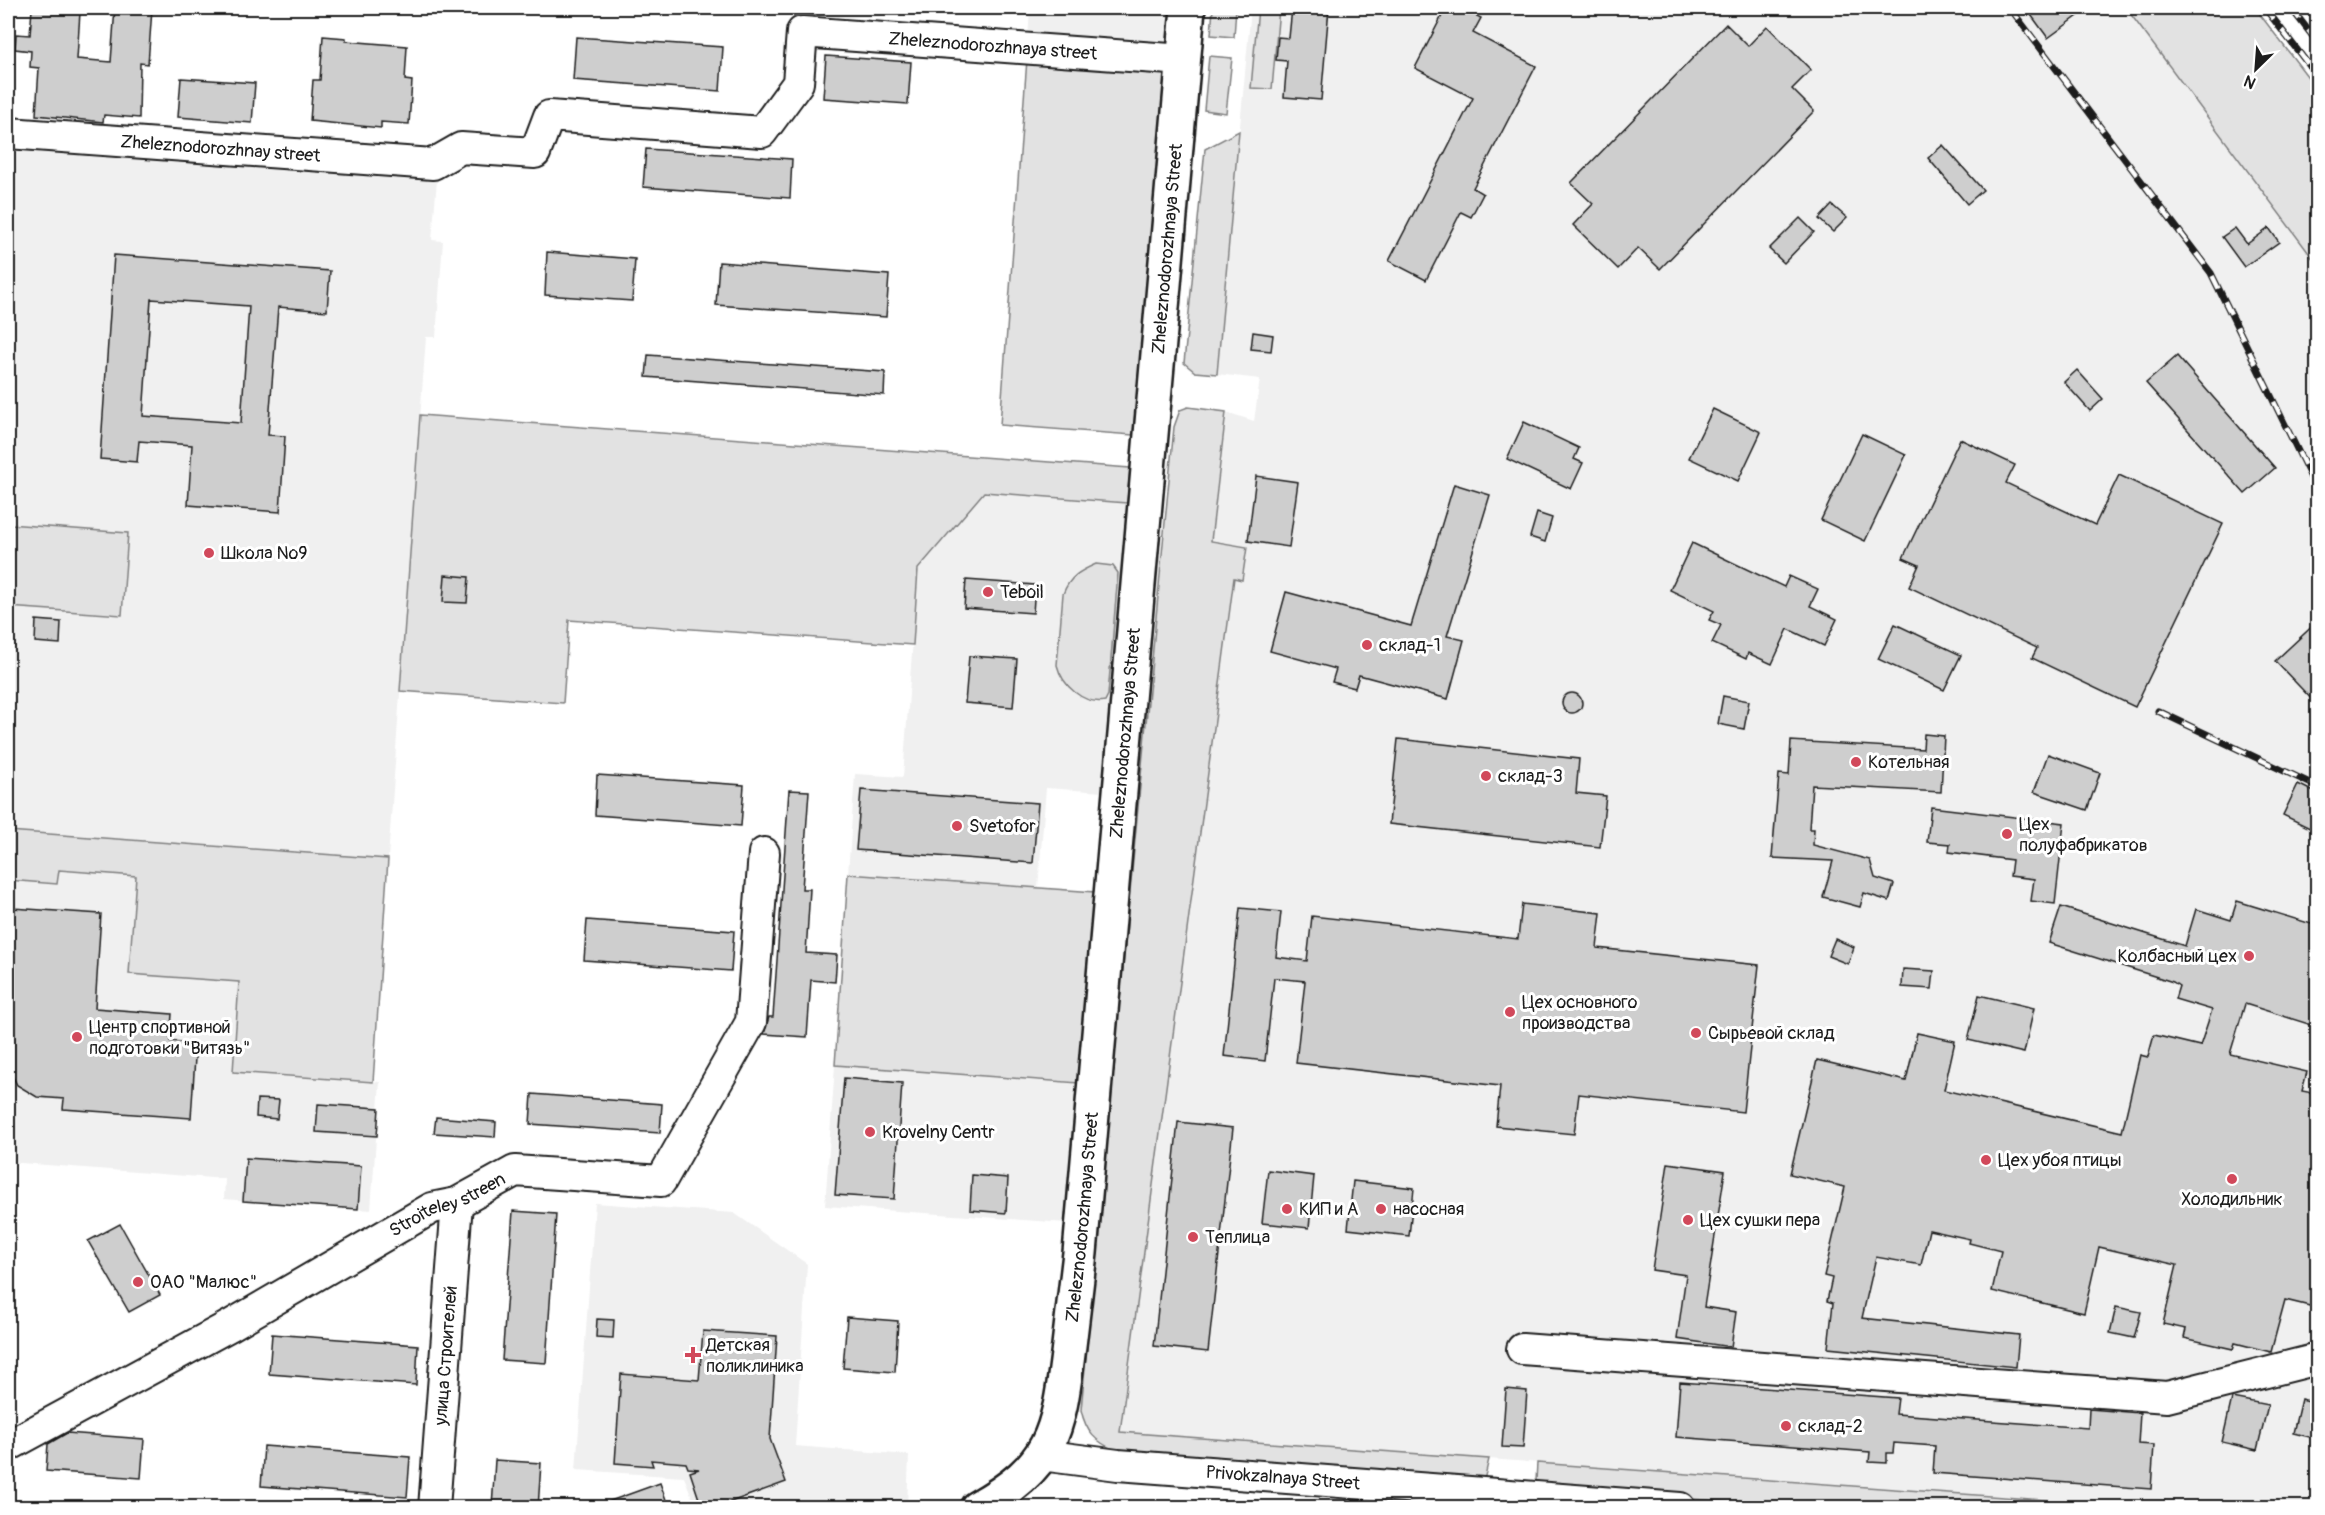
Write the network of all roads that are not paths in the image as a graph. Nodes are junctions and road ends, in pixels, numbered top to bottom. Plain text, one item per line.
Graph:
1 (1188, 8) edge
2 (1184, 60) junction
3 (8, 133) edge
4 (433, 164) joint
5 (764, 853) dead end
6 (457, 1203) junction
7 (1522, 1349) dead end
8 (2318, 1359) edge
9 (8, 1446) edge
10 (1041, 1455) junction
11 (434, 1508) edge
12 (977, 1508) edge
13 (1680, 1508) edge

1 - 2 main road, Zheleznodorozhnaya Street
2 - 4 street, Zheleznodorozhnaya street
2 - 10 main road, Zheleznodorozhnaya Street
3 - 4 street, Zheleznodorozhnay street
5 - 6 street, Stroiteley streen
6 - 9 street, Stroiteley streen
6 - 11 street, улица Строителей
7 - 8 street
10 - 12 main road
10 - 13 street, Privokzalnaya Street

